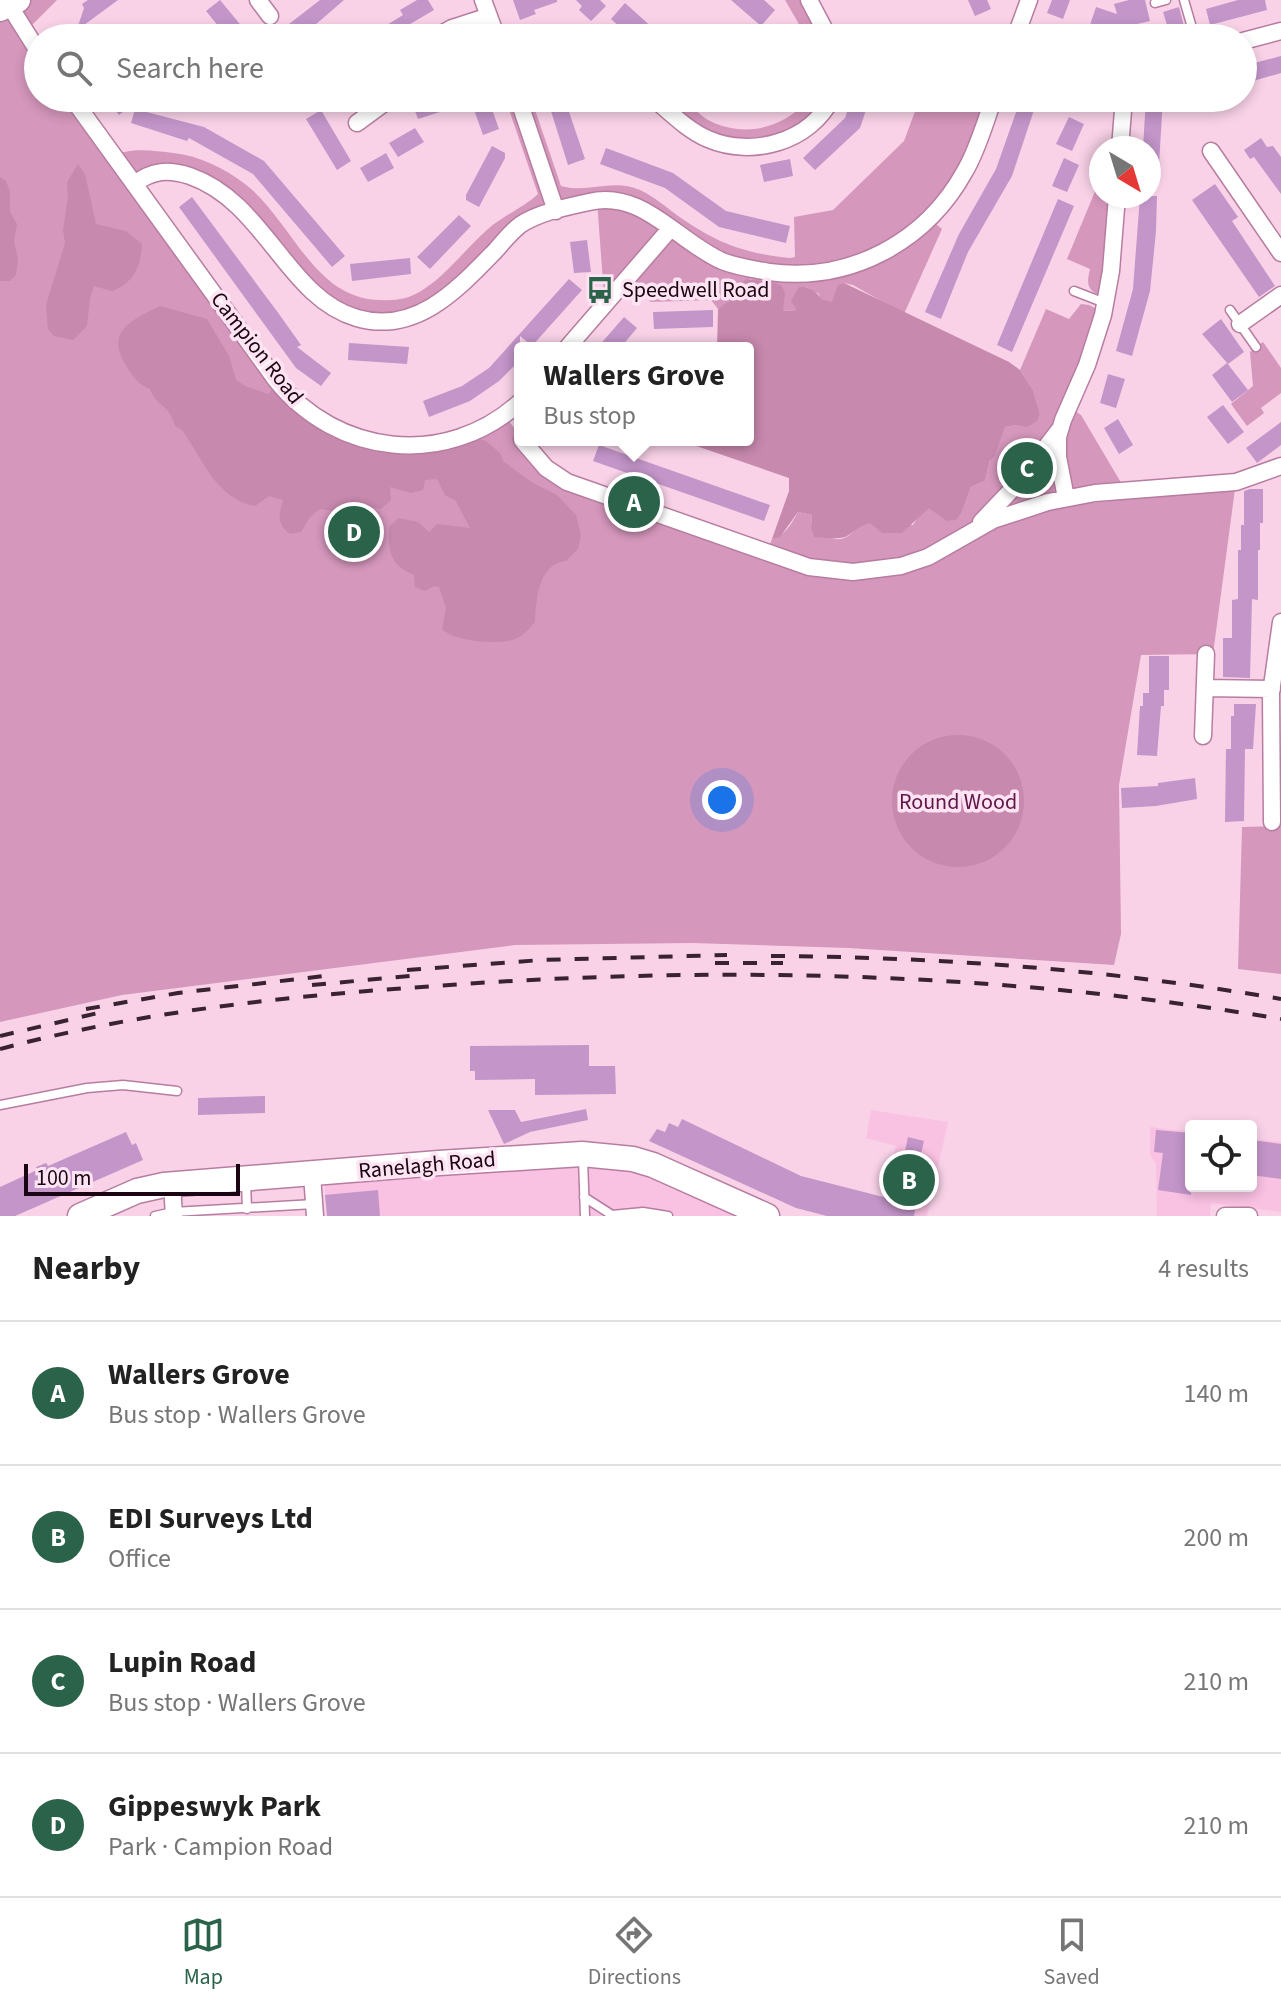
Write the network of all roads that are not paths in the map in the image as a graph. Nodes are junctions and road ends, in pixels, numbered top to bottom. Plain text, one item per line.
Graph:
1 (809, 0) edge
2 (1029, 0) edge
3 (1166, 0) edge
4 (1184, 0) edge
5 (1155, 3) dead end
6 (9, 5) edge
7 (486, 8) edge
8 (459, 24) edge
9 (822, 24) edge
10 (1020, 24) edge
11 (1191, 24) edge
12 (24, 29) edge
13 (1281, 31) edge
14 (1257, 37) edge
15 (82, 112) edge
16 (372, 112) edge
17 (523, 112) edge
18 (671, 112) edge
19 (822, 112) edge
20 (989, 112) edge
21 (1123, 112) edge
22 (357, 123) dead end
23 (1121, 136) edge
24 (1211, 151) dead end
25 (134, 184) junction
26 (1116, 208) edge
27 (556, 211) junction
28 (670, 229) junction
29 (1281, 253) edge
30 (1074, 291) dead end
31 (1281, 295) edge
32 (1105, 303) junction
33 (1230, 310) dead end
34 (1240, 324) junction
35 (572, 342) edge
36 (1256, 347) dead end
37 (514, 407) edge
38 (504, 415) junction
39 (1060, 428) junction
40 (514, 429) edge
41 (527, 446) edge
42 (1280, 470) edge
43 (1066, 498) junction
44 (966, 534) junction
45 (1281, 622) edge
46 (1206, 654) dead end
47 (1205, 688) junction
48 (1272, 689) junction
49 (1203, 736) dead end
50 (1272, 822) dead end
51 (177, 1091) dead end
52 (0, 1105) edge
53 (582, 1154) junction
54 (312, 1175) junction
55 (246, 1179) junction
56 (172, 1184) junction
57 (584, 1197) junction
58 (247, 1209) junction
59 (315, 1210) edge
60 (174, 1214) edge
61 (80, 1216) edge
62 (155, 1216) edge
63 (585, 1216) edge
64 (668, 1216) edge
65 (767, 1216) edge
66 (1225, 1216) edge
67 (1249, 1216) edge

1 - 9 street
2 - 10 street
3 - 5 lane
4 - 11 lane
6 - 12 street
7 - 8 street
13 - 14 street
15 - 25 street, Campion Road
16 - 22 street
17 - 27 street
18 - 19 street
20 - 28 street
21 - 23 street
24 - 29 street
25 - 27 street
25 - 38 street, Campion Road
26 - 32 street
27 - 28 street
28 - 35 street
30 - 32 lane
31 - 34 street
32 - 39 street
33 - 34 lane
34 - 36 lane
37 - 38 street, Campion Road
38 - 40 street
39 - 43 street
39 - 44 street
41 - 44 street
42 - 43 street
43 - 44 street
45 - 48 street
46 - 47 street
47 - 48 street
47 - 49 street
48 - 50 street
51 - 52 lane
53 - 54 main road, Ranelagh Road
53 - 57 lane
53 - 65 main road, Ranelagh Road
54 - 55 main road, Ranelagh Road
54 - 59 street
55 - 56 main road, Ranelagh Road
55 - 58 lane
56 - 60 street
56 - 61 main road, Ranelagh Road
57 - 63 lane
57 - 64 lane
58 - 59 lane
58 - 60 lane
60 - 62 lane
66 - 67 street

